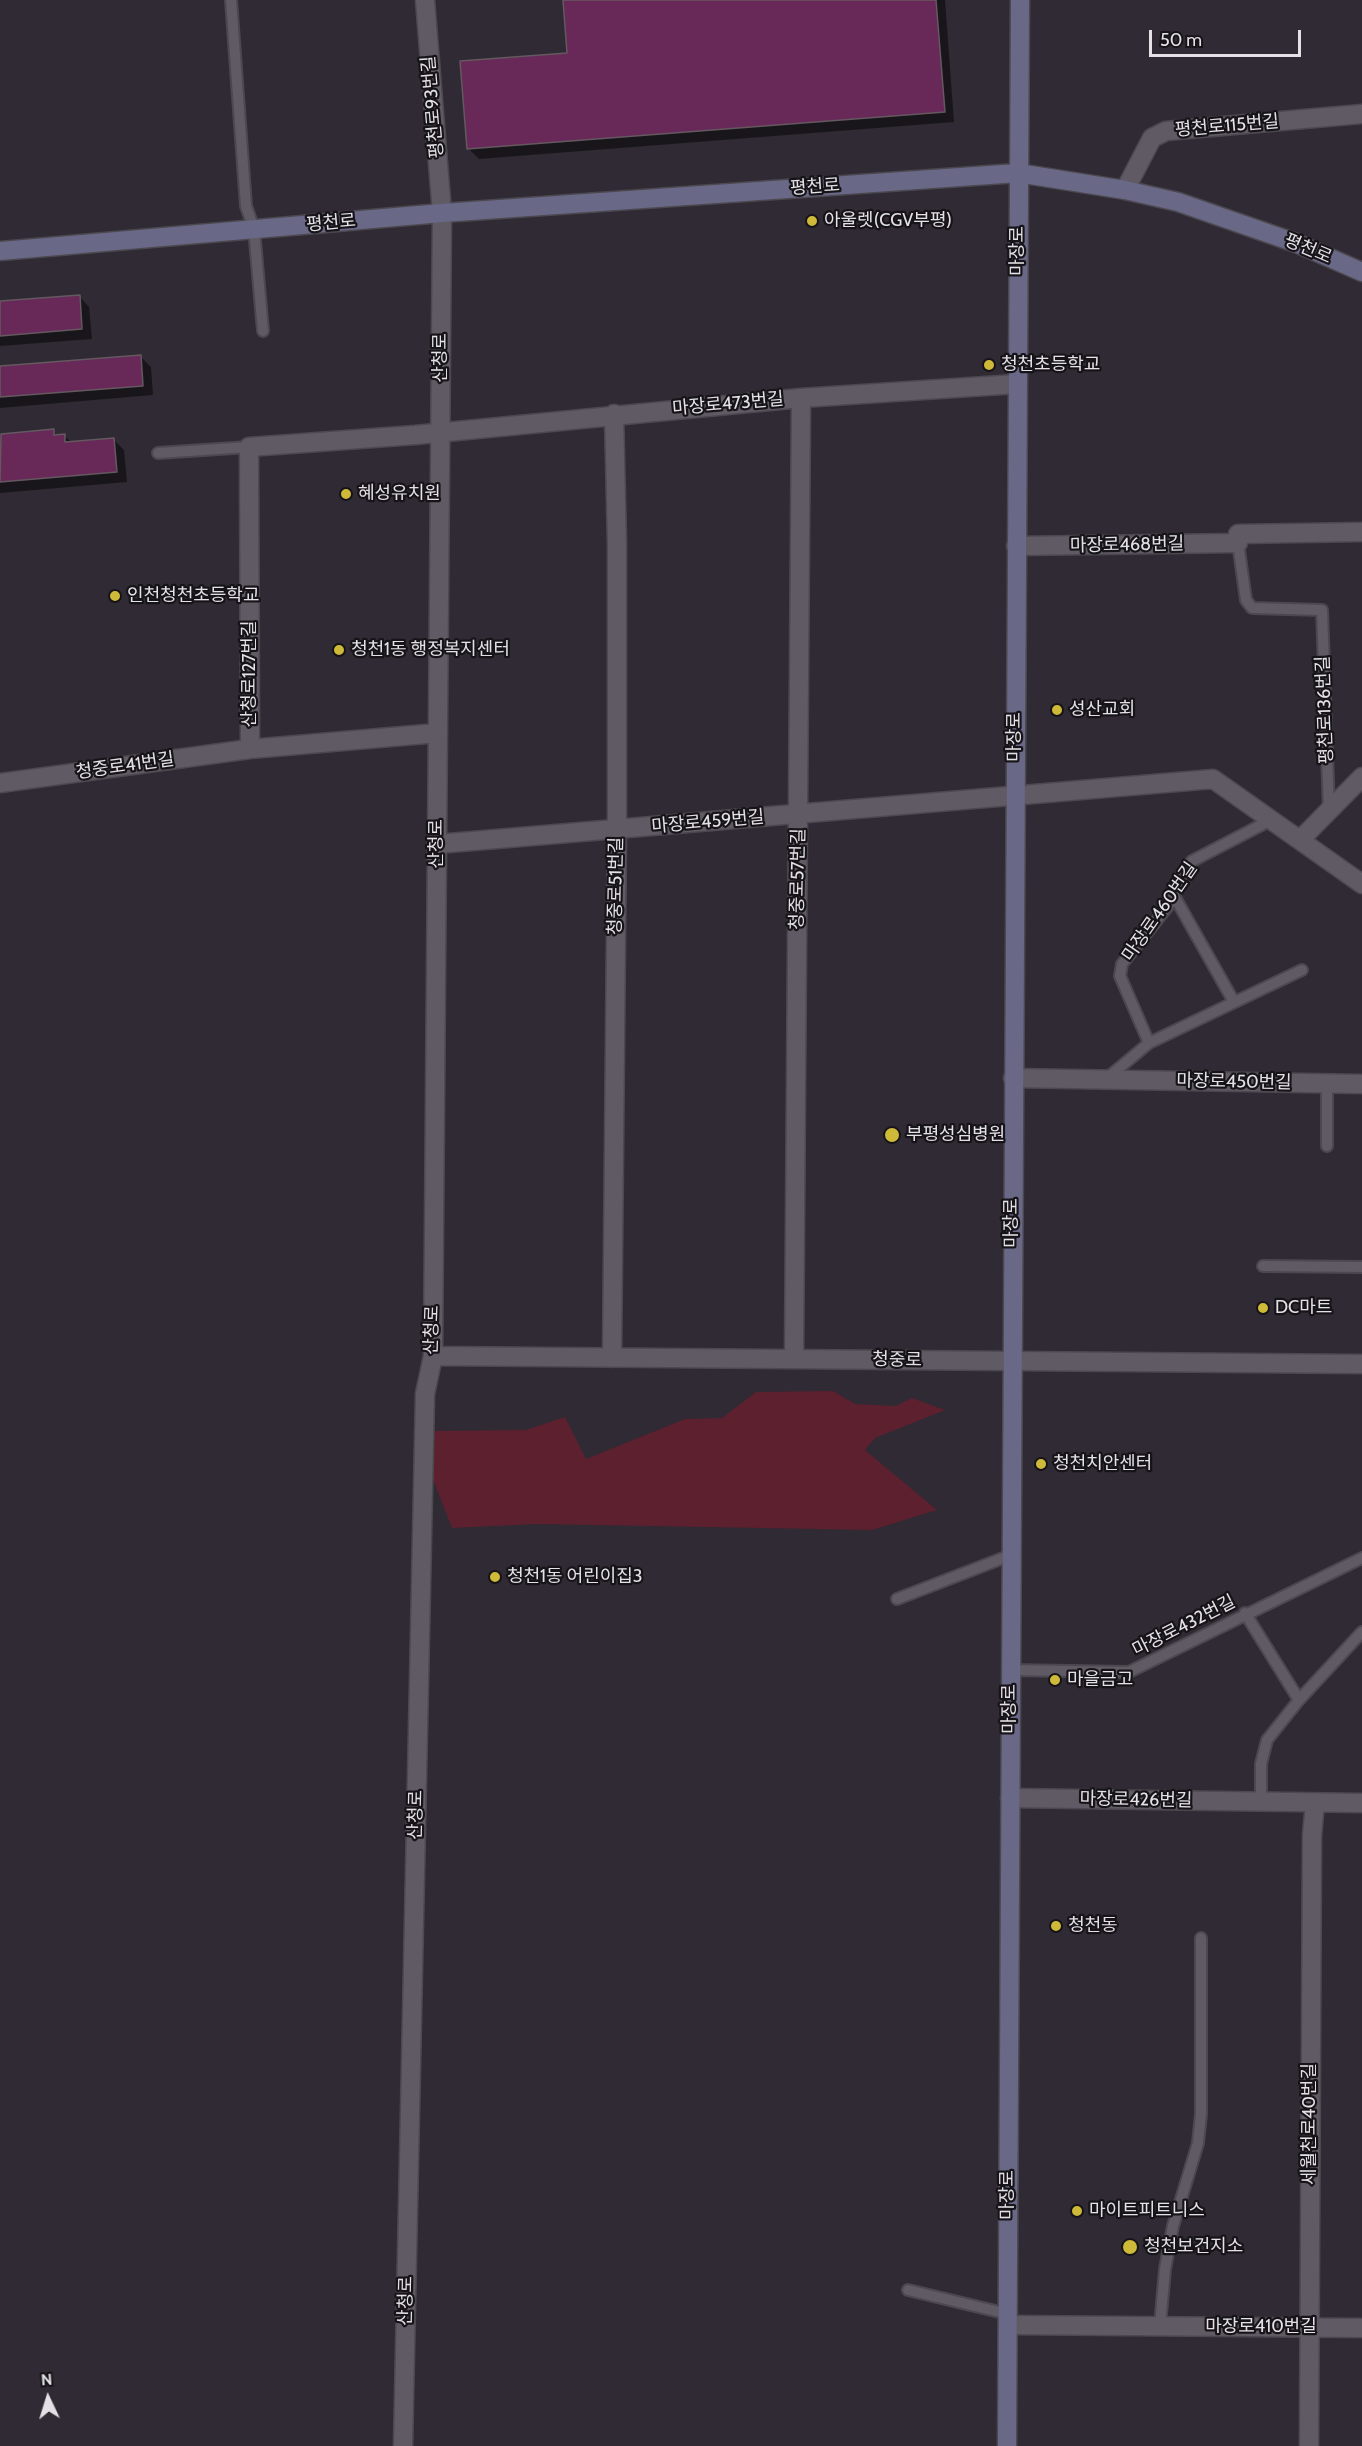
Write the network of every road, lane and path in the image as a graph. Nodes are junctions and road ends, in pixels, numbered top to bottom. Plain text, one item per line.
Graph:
1 (231, 0) edge
2 (425, 0) edge
3 (1020, 0) edge
4 (1362, 114) edge
5 (1018, 173) junction
6 (1125, 190) junction
7 (442, 213) junction
8 (254, 229) junction
9 (0, 251) edge
10 (1362, 272) edge
11 (263, 331) dead end
12 (1017, 384) junction
13 (801, 398) junction
14 (614, 414) junction
15 (440, 433) junction
16 (249, 447) junction
17 (158, 453) dead end
18 (1362, 532) edge
19 (1238, 543) junction
20 (1016, 546) junction
21 (438, 733) junction
22 (250, 749) junction
23 (1362, 777) edge
24 (0, 783) edge
25 (1015, 797) junction
26 (1329, 811) junction
27 (799, 814) junction
28 (1271, 819) junction
29 (617, 830) junction
30 (1300, 840) junction
31 (437, 844) junction
32 (1362, 884) edge
33 (1173, 894) junction
34 (1302, 970) dead end
35 (1234, 1002) junction
36 (1149, 1043) junction
37 (1013, 1078) junction
38 (1106, 1079) junction
39 (1328, 1083) junction
40 (1362, 1084) edge
41 (1327, 1146) dead end
42 (1263, 1266) dead end
43 (1362, 1267) edge
44 (433, 1356) junction
45 (612, 1358) junction
46 (794, 1359) junction
47 (1011, 1361) junction
48 (1362, 1364) edge
49 (1011, 1555) junction
50 (1362, 1558) edge
51 (897, 1599) dead end
52 (1245, 1614) junction
53 (1362, 1632) edge
54 (1010, 1670) junction
55 (1299, 1700) junction
56 (1010, 1798) junction
57 (1262, 1802) junction
58 (1315, 1803) junction
59 (1362, 1803) edge
60 (1201, 1938) dead end
61 (908, 2290) dead end
62 (1008, 2320) junction
63 (1160, 2326) junction
64 (1308, 2327) junction
65 (1362, 2328) edge
66 (404, 2446) edge
67 (1008, 2446) edge
68 (1309, 2446) edge

1 - 8 lane
2 - 7 street, 평천로93번길
3 - 5 main road, 마장로
4 - 6 street, 평천로115번길
5 - 6 main road, 평천로
5 - 7 main road, 평천로
5 - 12 main road, 마장로
6 - 10 main road, 평천로
7 - 8 main road, 평천로
7 - 15 street, 산청로
8 - 9 main road, 평천로
8 - 11 lane
12 - 13 street, 마장로473번길
12 - 20 main road, 마장로
13 - 14 street, 마장로473번길
13 - 27 street, 청중로57번길
14 - 15 street, 마장로473번길
14 - 29 street, 청중로51번길
15 - 16 street
15 - 21 street, 산청로
16 - 17 lane
16 - 22 street, 산청로127번길
18 - 19 street, 마장로468번길
19 - 20 street, 마장로468번길
19 - 26 lane, 평천로136번길
20 - 25 main road, 마장로
21 - 22 street, 산청로127번길
21 - 31 street, 산청로
22 - 24 street, 청중로41번길
23 - 26 street, 평천로136번길
25 - 27 street, 마장로459번길
25 - 28 street
25 - 37 main road, 마장로
26 - 30 street, 평천로136번길
27 - 29 street, 마장로459번길
27 - 46 street, 청중로57번길
28 - 30 street
28 - 33 lane, 마장로460번길
29 - 31 street, 마장로459번길
29 - 45 street, 청중로51번길
30 - 32 street
31 - 44 street, 산청로
33 - 35 lane
33 - 36 lane, 마장로460번길
34 - 35 lane
35 - 36 lane
36 - 38 lane
37 - 38 street, 마장로450번길
37 - 47 main road, 마장로
38 - 39 street, 마장로450번길
39 - 40 street, 마장로450번길
39 - 41 lane
42 - 43 lane
44 - 45 street, 청중로
44 - 66 street, 산청로
45 - 46 street, 청중로
46 - 47 street, 청중로
47 - 48 street, 청중로
47 - 49 main road, 마장로
49 - 51 lane
49 - 54 main road, 마장로
50 - 52 lane, 마장로432번길
52 - 54 lane, 마장로432번길
52 - 55 lane
53 - 55 lane
54 - 56 main road, 마장로
55 - 57 lane
56 - 57 street, 마장로426번길
56 - 62 main road, 마장로
57 - 58 street, 마장로426번길
58 - 59 street, 마장로426번길
58 - 64 street, 세월천로40번길
60 - 63 lane
61 - 62 lane
62 - 63 street, 마장로410번길
62 - 67 main road, 마장로
63 - 64 street, 마장로410번길
64 - 65 street, 마장로410번길
64 - 68 street, 세월천로40번길

